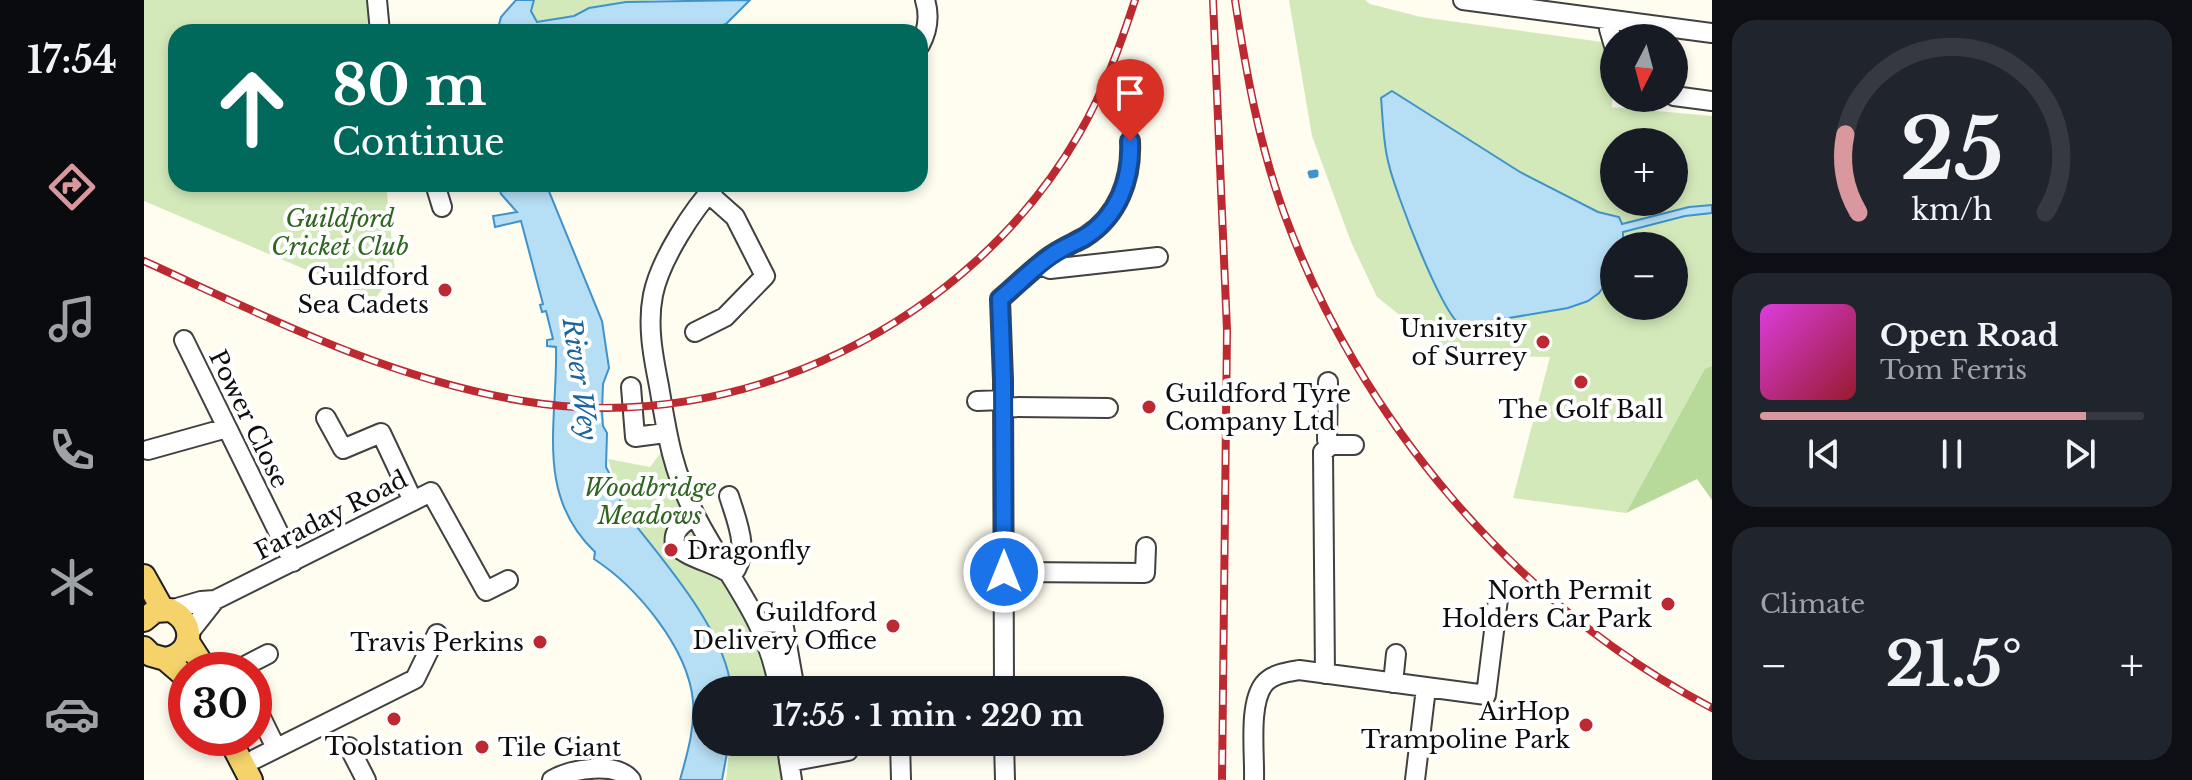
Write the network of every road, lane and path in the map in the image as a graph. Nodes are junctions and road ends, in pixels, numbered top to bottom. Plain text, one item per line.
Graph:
1 (377, 0) edge
2 (1463, 0) edge
3 (1609, 20) junction
4 (379, 24) edge
5 (1609, 24) edge
6 (1712, 33) edge
7 (1688, 98) edge
8 (1712, 101) edge
9 (1130, 141) dead end
10 (437, 192) edge
11 (710, 192) edge
12 (714, 192) edge
13 (442, 207) dead end
14 (1158, 257) dead end
15 (1041, 265) junction
16 (695, 332) dead end
17 (184, 340) dead end
18 (1328, 382) dead end
19 (631, 387) dead end
20 (977, 401) dead end
21 (1003, 403) junction
22 (1108, 408) dead end
23 (326, 418) dead end
24 (227, 428) junction
25 (665, 433) junction
26 (1331, 445) junction
27 (1354, 445) dead end
28 (148, 450) dead end
29 (729, 496) dead end
30 (413, 501) junction
31 (695, 515) junction
32 (1146, 547) dead end
33 (293, 562) junction
34 (1004, 572) junction
35 (732, 575) junction
36 (144, 576) edge
37 (508, 580) dead end
38 (1498, 599) dead end
39 (215, 600) junction
40 (159, 613) edge
41 (759, 623) junction
42 (437, 634) dead end
43 (189, 637) junction
44 (144, 648) edge
45 (197, 652) edge
46 (1396, 654) dead end
47 (165, 659) junction
48 (168, 662) edge
49 (1325, 674) junction
50 (776, 676) edge
51 (793, 676) edge
52 (1004, 676) edge
53 (1393, 683) junction
54 (1426, 688) junction
55 (272, 740) edge
56 (349, 747) dead end
57 (276, 748) junction
58 (834, 756) edge
59 (900, 756) edge
60 (1004, 756) edge
61 (253, 770) edge
62 (791, 771) edge
63 (264, 780) edge
64 (366, 780) edge
65 (552, 780) edge
66 (631, 780) edge
67 (901, 780) edge
68 (1005, 780) edge
69 (1254, 780) edge
70 (1415, 780) edge

1 - 4 street
2 - 3 street
3 - 5 street
3 - 6 street
7 - 8 street
9 - 15 street
10 - 13 street
11 - 25 street
12 - 16 street
14 - 15 street
15 - 21 street
17 - 24 street, Power Close
18 - 26 street
19 - 25 street
20 - 21 street
21 - 22 street
21 - 34 street
23 - 30 street
24 - 28 street
24 - 33 street, Power Close
25 - 31 street
26 - 27 street
26 - 49 street
29 - 35 street
30 - 33 street, Faraday Road
30 - 37 street, Faraday Road
31 - 35 street
31 - 35 street
32 - 34 street
33 - 39 street, Faraday Road
34 - 52 street
35 - 41 street
36 - 40 main road
38 - 54 street
39 - 40 street, Faraday Road
39 - 43 street, Faraday Road
40 - 43 main road
41 - 50 street
41 - 51 street
42 - 57 street
43 - 45 main road
43 - 47 main road
44 - 47 main road
46 - 53 street
47 - 48 main road
49 - 53 street
49 - 69 street
53 - 54 street
54 - 70 street
55 - 57 street
56 - 64 street
57 - 61 street
58 - 62 street
59 - 67 street
60 - 68 street
61 - 63 main road
65 - 66 street

